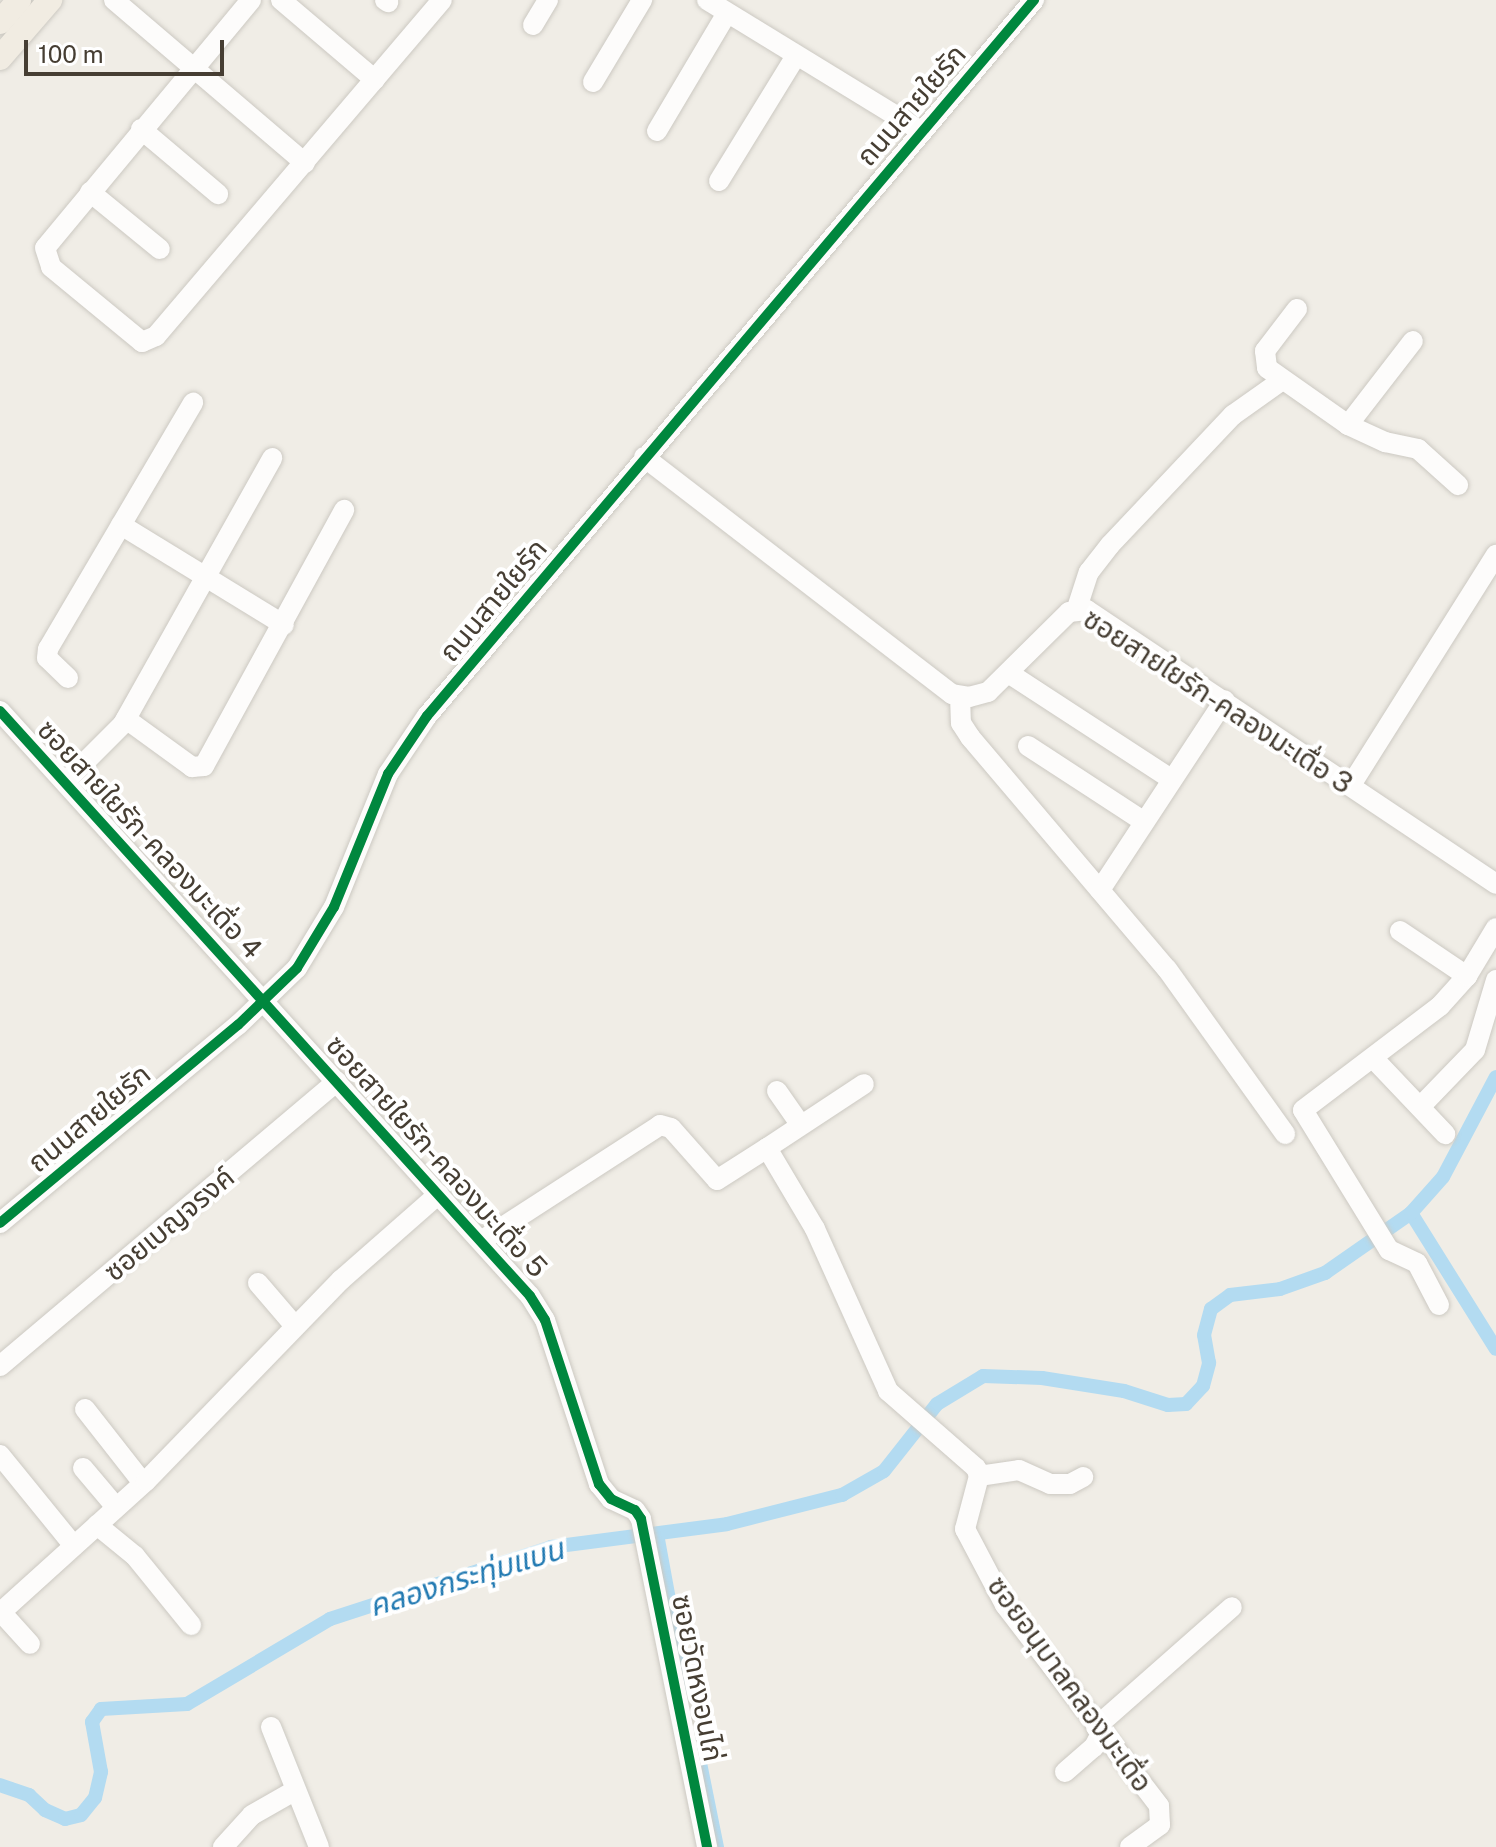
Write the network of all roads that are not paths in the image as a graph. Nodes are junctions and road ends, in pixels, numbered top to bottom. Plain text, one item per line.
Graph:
1 (19, 0) edge
2 (50, 0) edge
3 (114, 0) edge
4 (251, 0) edge
5 (281, 0) edge
6 (442, 0) edge
7 (548, 0) edge
8 (642, 0) edge
9 (707, 0) edge
10 (1034, 0) edge
11 (727, 13) junction
12 (0, 22) edge
13 (533, 25) dead end
14 (796, 56) junction
15 (0, 58) edge
16 (195, 66) junction
17 (375, 80) junction
18 (593, 82) dead end
19 (141, 129) junction
20 (919, 130) junction
21 (657, 131) dead end
22 (305, 163) junction
23 (719, 181) dead end
24 (90, 192) junction
25 (218, 194) dead end
26 (160, 249) dead end
27 (1297, 309) dead end
28 (1413, 341) dead end
29 (1281, 381) junction
30 (193, 403) dead end
31 (1348, 425) junction
32 (644, 457) junction
33 (272, 458) dead end
34 (1458, 485) dead end
35 (344, 510) dead end
36 (121, 525) junction
37 (1496, 555) edge
38 (204, 579) junction
39 (1077, 608) junction
40 (284, 625) junction
41 (1010, 674) junction
42 (68, 678) dead end
43 (960, 696) junction
44 (1225, 700) junction
45 (0, 711) edge
46 (126, 719) junction
47 (1028, 746) dead end
48 (1171, 779) junction
49 (65, 782) junction
50 (1351, 785) junction
51 (1143, 821) junction
52 (1496, 884) edge
53 (1100, 890) junction
54 (1496, 928) edge
55 (1400, 931) dead end
56 (1467, 976) junction
57 (1496, 980) edge
58 (264, 999) junction
59 (1373, 1058) junction
60 (337, 1081) junction
61 (864, 1084) dead end
62 (777, 1091) dead end
63 (1420, 1107) junction
64 (800, 1124) junction
65 (1285, 1134) dead end
66 (1445, 1134) dead end
67 (767, 1148) junction
68 (439, 1194) junction
69 (0, 1223) edge
70 (481, 1241) junction
71 (258, 1283) dead end
72 (1439, 1305) dead end
73 (294, 1325) junction
74 (0, 1366) edge
75 (85, 1409) dead end
76 (2, 1462) edge
77 (83, 1468) dead end
78 (979, 1476) junction
79 (1083, 1477) dead end
80 (143, 1483) junction
81 (116, 1507) junction
82 (641, 1519) joint
83 (97, 1525) junction
84 (74, 1546) junction
85 (1232, 1607) dead end
86 (1, 1613) edge
87 (191, 1625) dead end
88 (30, 1644) dead end
89 (271, 1727) dead end
90 (1099, 1730) junction
91 (1065, 1772) dead end
92 (294, 1791) junction
93 (223, 1847) edge
94 (319, 1847) edge
95 (707, 1847) edge
96 (1130, 1847) edge

1 - 12 main road
2 - 15 main road
3 - 16 street
4 - 16 street
5 - 17 street
6 - 17 street
7 - 13 street
8 - 18 street
9 - 11 street
10 - 20 street, ถนนสายใยรัก
11 - 14 street
11 - 21 street
14 - 20 street
14 - 23 street
16 - 19 street
16 - 22 street
17 - 22 street
19 - 24 street
19 - 25 street
20 - 32 street, ถนนสายใยรัก
22 - 24 street
24 - 26 street
27 - 29 street
28 - 31 street
29 - 31 street
29 - 39 street
30 - 36 street
31 - 34 street
32 - 43 street
32 - 58 street, ถนนสายใยรัก
33 - 38 street
35 - 40 street
36 - 38 street
36 - 42 street
37 - 50 street
38 - 40 street
38 - 46 street
39 - 41 street, ซอยสายใยรัก-คลองมะเดื่อ 3
39 - 44 street, ซอยสายใยรัก-คลองมะเดื่อ 3
40 - 46 street
41 - 43 street, ซอยสายใยรัก-คลองมะเดื่อ 3
41 - 48 street
43 - 53 street
44 - 48 street
44 - 50 street, ซอยสายใยรัก-คลองมะเดื่อ 3
45 - 49 street, ซอยสายใยรัก-คลองมะเดื่อ 4
46 - 49 street
47 - 51 street
48 - 51 street
49 - 58 street, ซอยสายใยรัก-คลองมะเดื่อ 4
50 - 52 street, ซอยสายใยรัก-คลองมะเดื่อ 3
51 - 53 street
53 - 65 street
54 - 56 street
55 - 56 street
56 - 59 street
57 - 63 street
58 - 60 street, ซอยสายใยรัก-คลองมะเดื่อ 5
58 - 69 street, ถนนสายใยรัก
59 - 63 street
59 - 72 street
60 - 68 street, ซอยสายใยรัก-คลองมะเดื่อ 5
60 - 74 street, ซอยเบญจรงค์
61 - 64 street
62 - 64 street
63 - 66 street
64 - 67 street
67 - 70 street
67 - 78 street
68 - 70 street, ซอยสายใยรัก-คลองมะเดื่อ 5
68 - 73 street
70 - 82 street, ซอยสายใยรัก-คลองมะเดื่อ 5
71 - 73 street
73 - 80 street
75 - 80 street
76 - 84 street
77 - 81 street
78 - 79 street
78 - 90 street, ซอยอนุบาลคลองมะเดื่อ
80 - 81 street
81 - 83 street
82 - 95 street, ซอยวัดหงอนไก่
83 - 84 street
83 - 87 street
84 - 86 street
85 - 90 street
86 - 88 street
89 - 92 street
90 - 91 street
90 - 96 street, ซอยอนุบาลคลองมะเดื่อ
92 - 93 street
92 - 94 street

